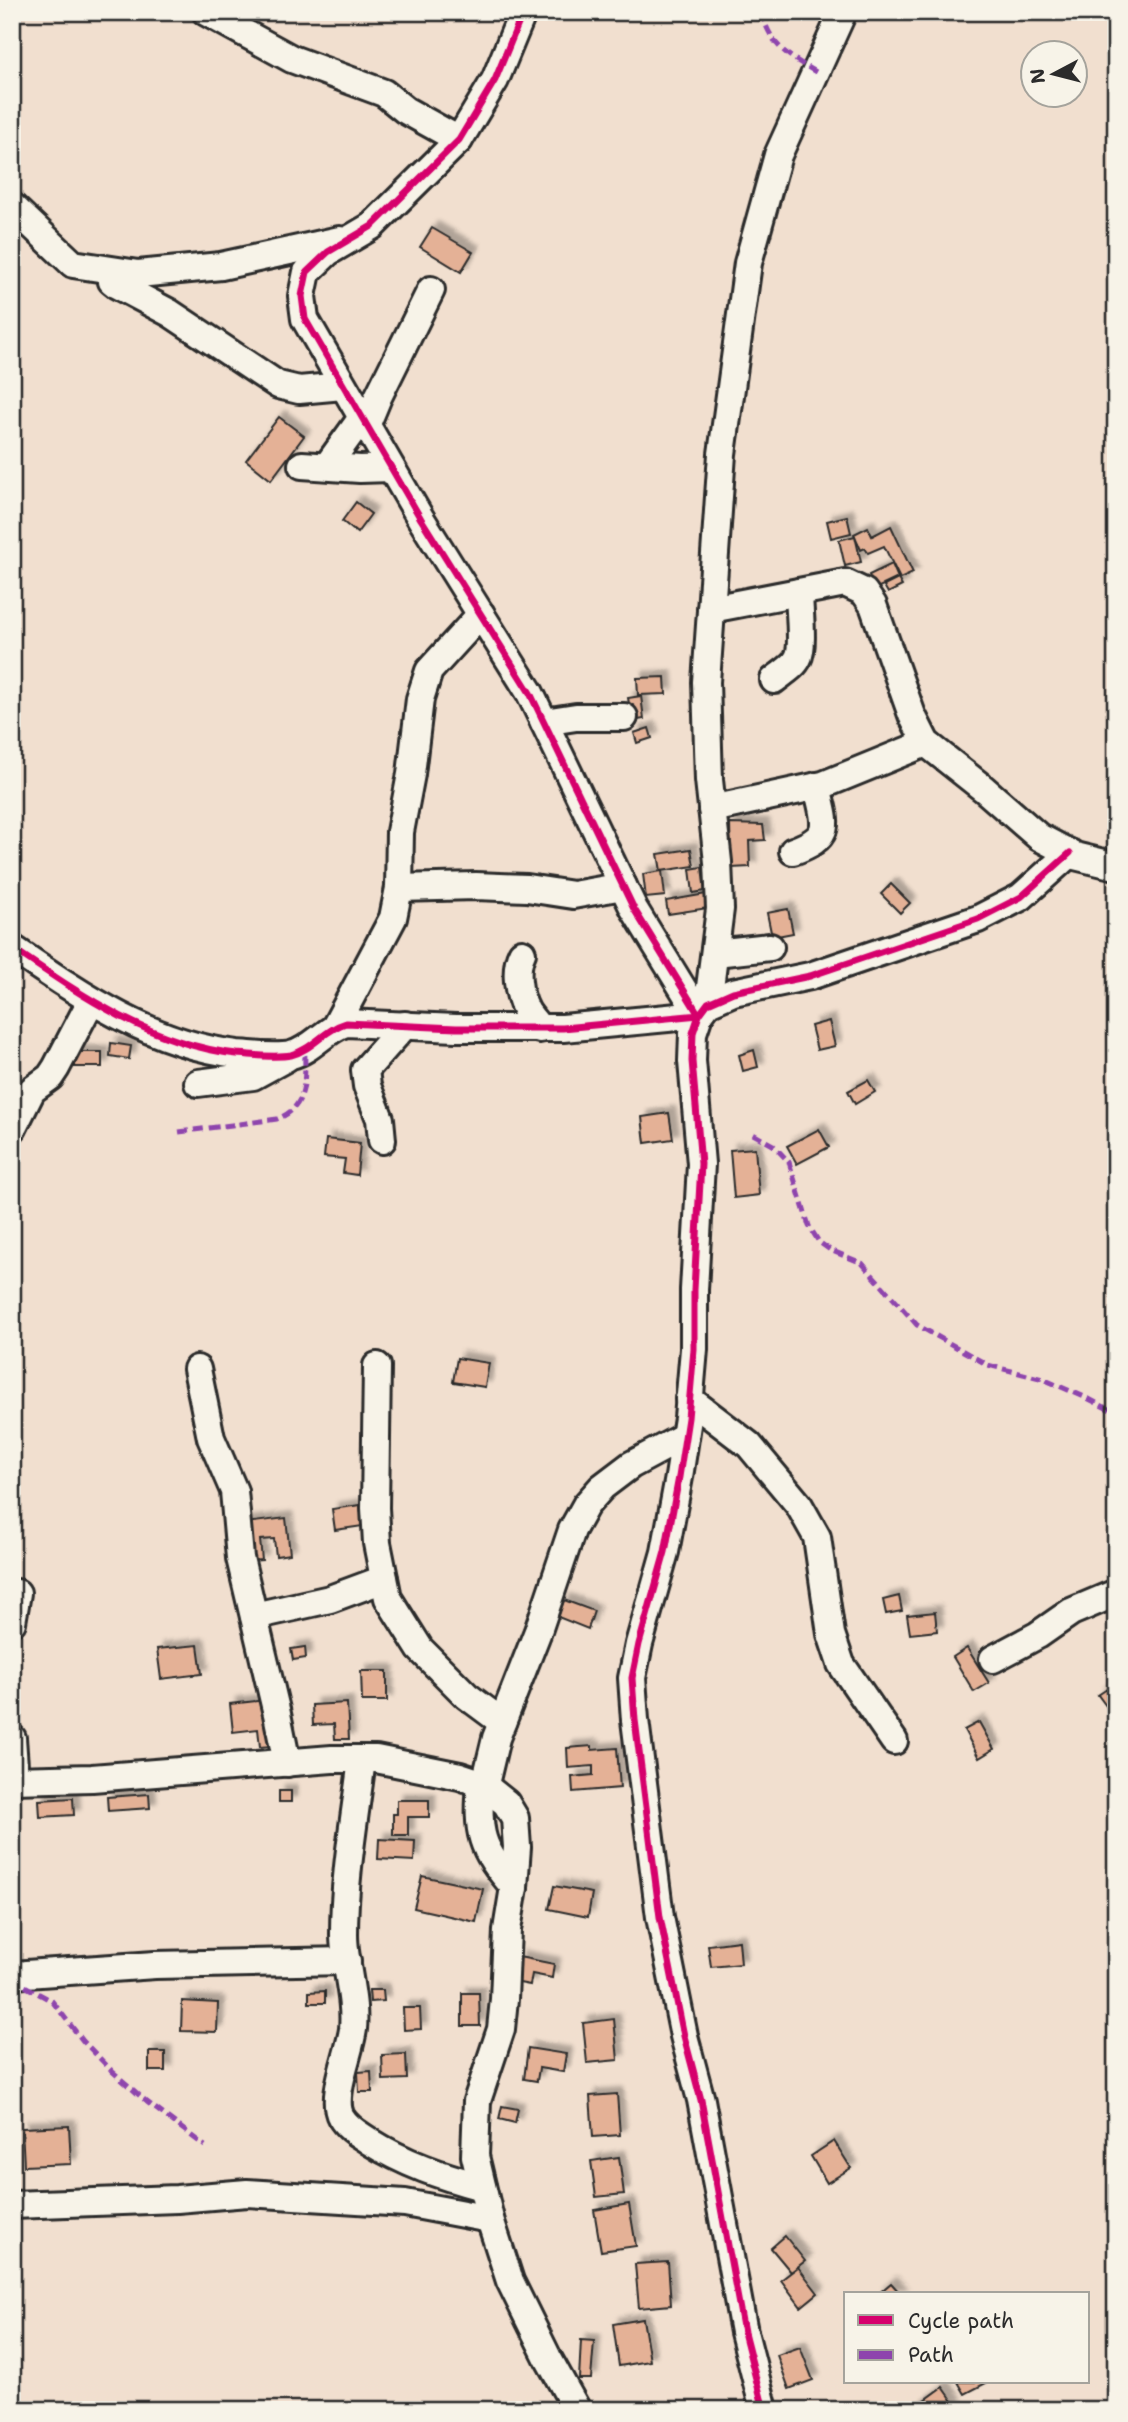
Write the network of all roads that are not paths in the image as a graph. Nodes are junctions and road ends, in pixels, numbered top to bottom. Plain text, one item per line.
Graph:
1 (206, 12) edge
2 (523, 12) edge
3 (843, 12) edge
4 (459, 140) junction
5 (12, 206) edge
6 (351, 238) junction
7 (114, 271) junction
8 (431, 290) dead end
9 (343, 386) junction
10 (364, 423) junction
11 (390, 468) junction
12 (799, 592) junction
13 (711, 609) junction
14 (481, 614) junction
15 (774, 680) dead end
16 (624, 718) dead end
17 (544, 722) junction
18 (926, 743) junction
19 (817, 786) junction
20 (712, 808) junction
21 (793, 851) dead end
22 (1070, 853) junction
23 (1116, 866) edge
24 (623, 886) junction
25 (399, 888) junction
26 (770, 947) dead end
27 (12, 948) edge
28 (522, 953) dead end
29 (715, 953) junction
30 (92, 1001) junction
31 (703, 1009) junction
32 (405, 1025) junction
33 (335, 1027) junction
34 (540, 1029) junction
35 (292, 1055) junction
36 (198, 1083) dead end
37 (13, 1128) edge
38 (382, 1140) dead end
39 (377, 1366) dead end
40 (197, 1370) dead end
41 (689, 1399) junction
42 (685, 1436) junction
43 (384, 1579) junction
44 (17, 1593) dead end
45 (1116, 1593) edge
46 (254, 1616) junction
47 (12, 1622) edge
48 (993, 1659) dead end
49 (502, 1722) junction
50 (12, 1738) edge
51 (894, 1741) dead end
52 (362, 1759) junction
53 (287, 1763) junction
54 (14, 1780) edge
55 (483, 1784) junction
56 (514, 1886) junction
57 (347, 1961) junction
58 (12, 1975) edge
59 (482, 2187) junction
60 (12, 2205) edge
61 (490, 2219) junction
62 (577, 2410) edge
63 (764, 2410) edge

1 - 4 street
2 - 4 street
3 - 13 street
4 - 6 street
5 - 7 street
6 - 7 street
6 - 9 street
7 - 9 street
8 - 10 street
9 - 10 street
10 - 11 street
10 - 11 street
11 - 14 street
12 - 13 street
12 - 15 street
12 - 18 street
13 - 20 street
14 - 17 street
14 - 25 street
16 - 17 street
17 - 24 street
18 - 19 street
18 - 22 street
19 - 20 street
19 - 21 street
20 - 29 street
22 - 23 street
22 - 31 street
24 - 25 street
24 - 31 street
25 - 33 street
26 - 29 street
27 - 30 street
28 - 34 street
29 - 31 street
30 - 35 street
30 - 37 street
31 - 34 street
31 - 41 street
32 - 33 street
32 - 34 street
32 - 38 street
33 - 35 street
35 - 36 street
39 - 43 street
40 - 46 street
41 - 42 street
41 - 51 street
42 - 49 street
42 - 63 street
43 - 46 street
43 - 49 street
44 - 47 street
45 - 48 street
46 - 53 street
49 - 55 street
50 - 54 street
52 - 53 street
52 - 55 street
52 - 57 street
53 - 54 street
55 - 56 street
55 - 56 street
56 - 59 street
57 - 58 street
57 - 59 street
59 - 61 street
60 - 61 street
61 - 62 street

